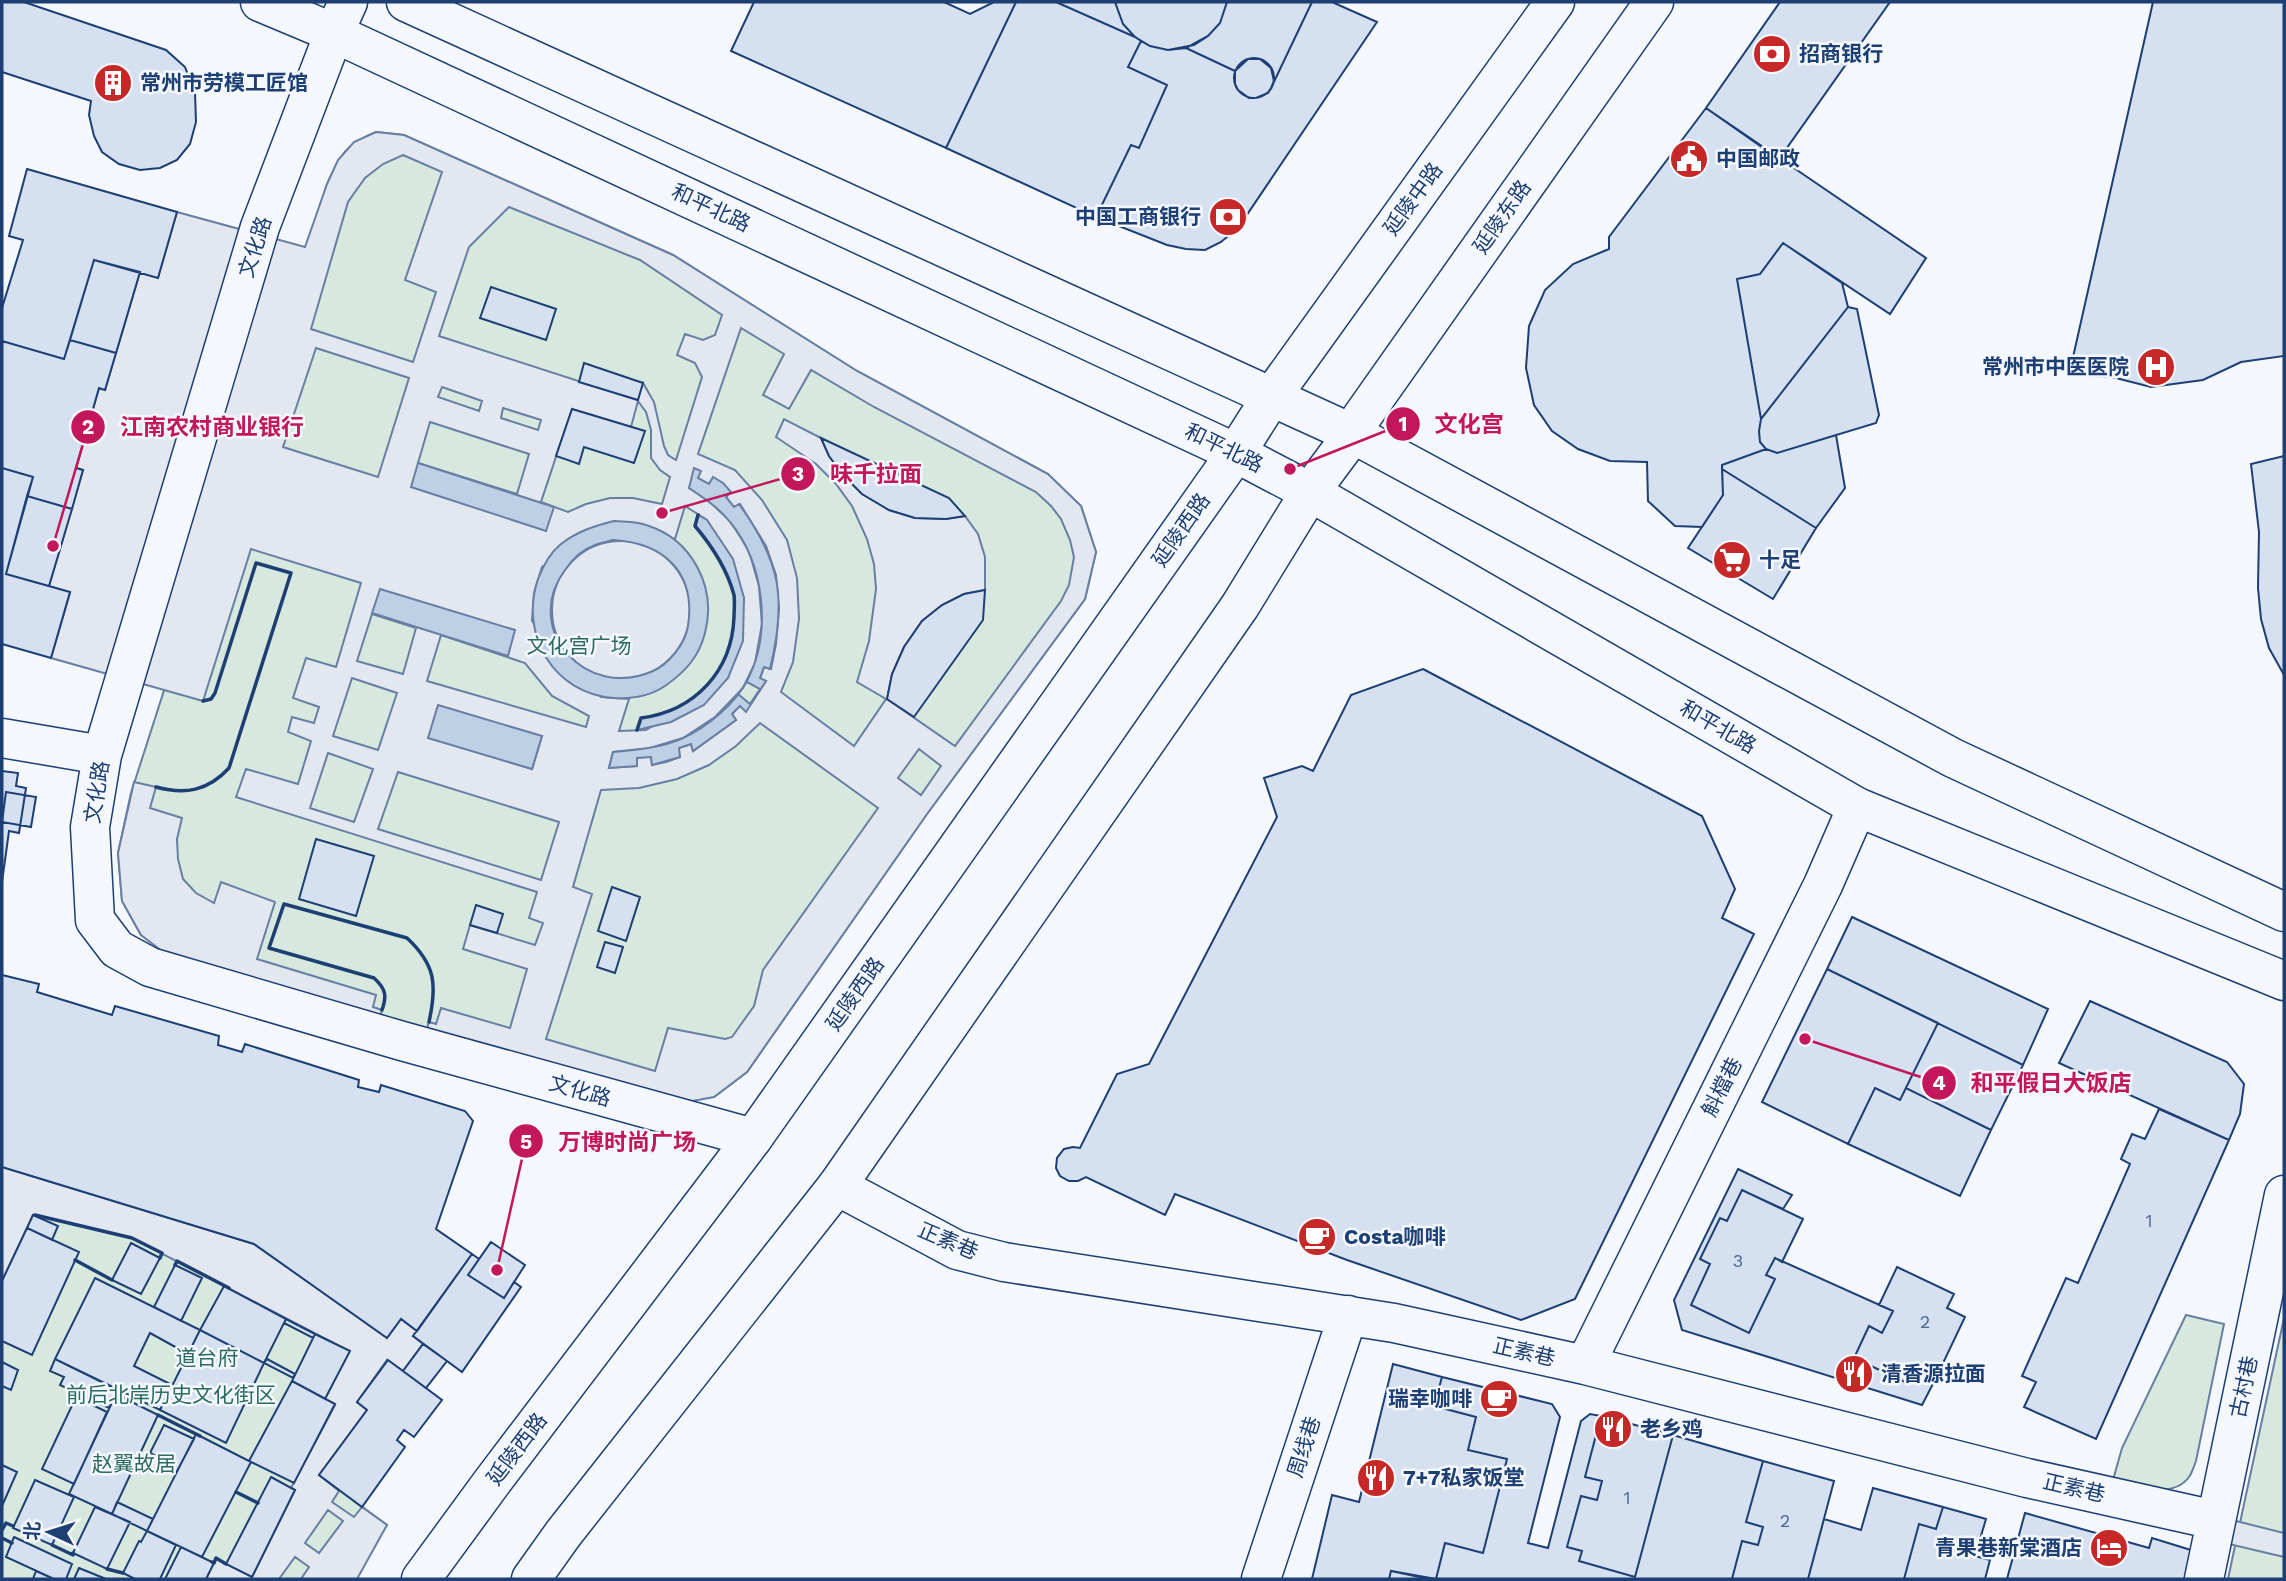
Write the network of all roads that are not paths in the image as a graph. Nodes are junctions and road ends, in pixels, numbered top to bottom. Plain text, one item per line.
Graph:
1 (260, 2) edge
2 (406, 2) edge
3 (1555, 2) edge
4 (1654, 2) edge
5 (341, 17) edge
6 (1272, 396) junction
7 (1353, 434) junction
8 (1236, 453) junction
9 (1310, 492) junction
10 (2, 738) edge
11 (102, 755) junction
12 (1857, 807) junction
13 (2284, 912) edge
14 (2284, 981) edge
15 (753, 1138) junction
16 (837, 1186) junction
17 (2284, 1195) edge
18 (1348, 1315) junction
19 (1585, 1365) junction
20 (2215, 1520) junction
21 (421, 1579) edge
22 (531, 1579) edge
23 (1261, 1579) edge
24 (2204, 1579) edge

1 - 5 main road, 和平北路
2 - 6 main road
3 - 6 main road, 延陵中路
4 - 7 main road, 延陵东路
5 - 8 main road, 和平北路
5 - 11 main road, 文化路
6 - 7 main road
6 - 8 main road, 延陵西路
7 - 9 main road
7 - 13 main road
8 - 9 main road, 和平北路
8 - 15 main road, 延陵西路
9 - 12 main road, 和平北路
9 - 16 main road
10 - 11 main road
11 - 15 main road, 文化路
12 - 14 main road, 和平北路
12 - 19 main road, 斛檔巷
15 - 21 main road, 延陵西路
16 - 18 main road, 正素巷
16 - 22 main road
17 - 20 main road, 古村巷
18 - 19 main road, 正素巷
18 - 23 main road, 周线巷
19 - 20 main road, 正素巷
20 - 24 main road, 古村巷

